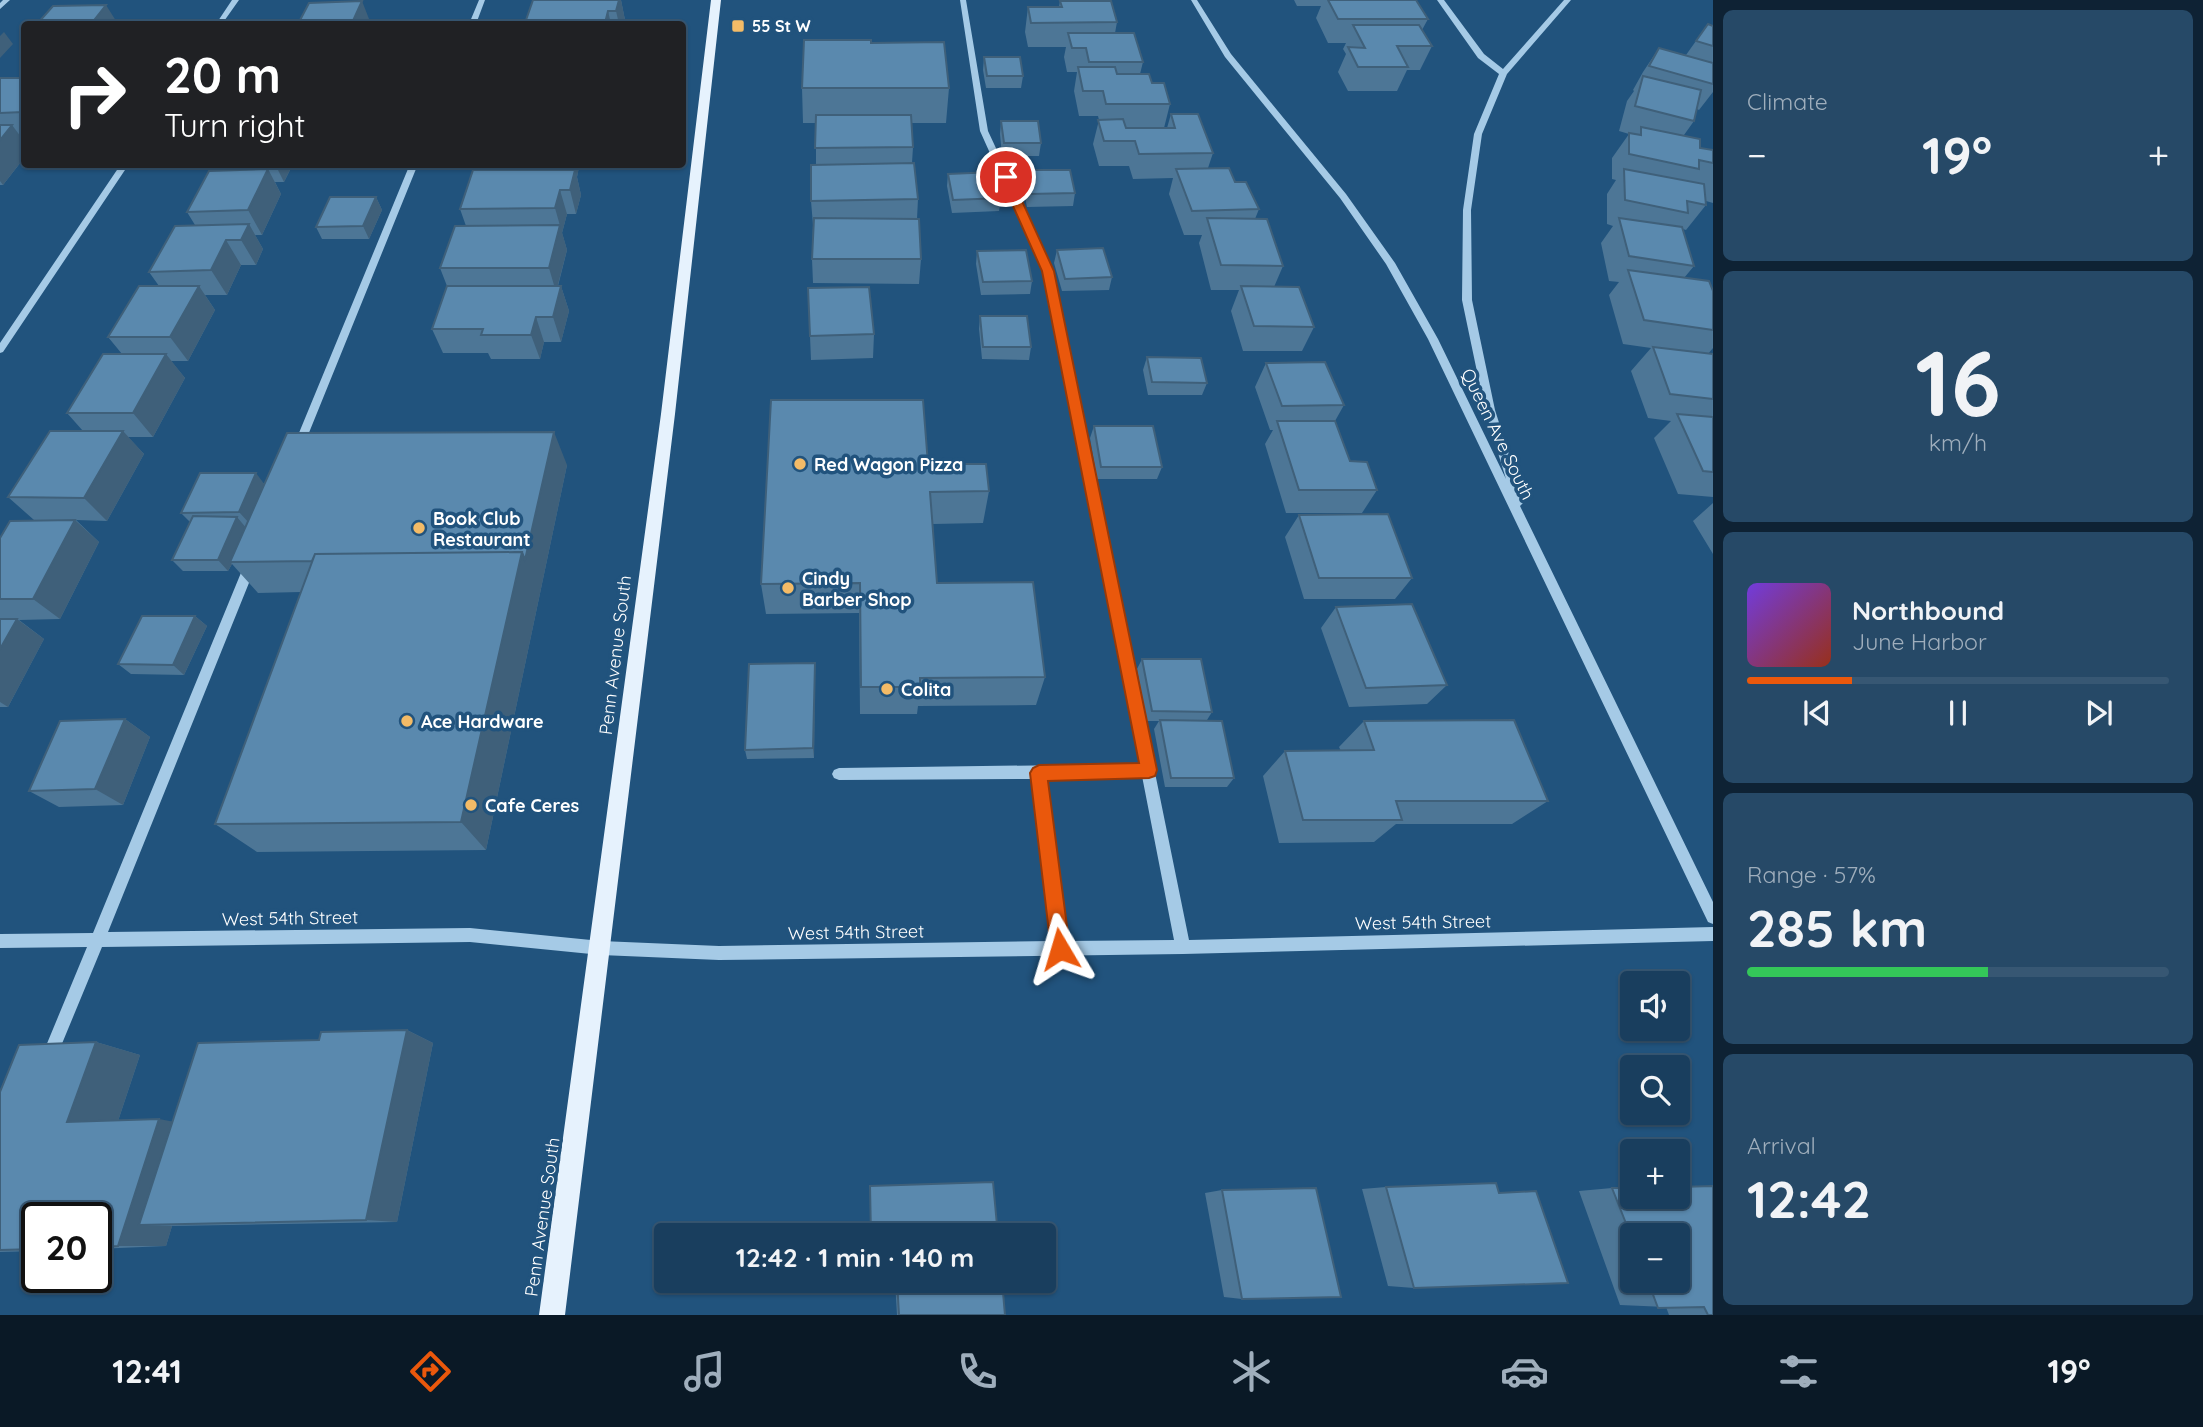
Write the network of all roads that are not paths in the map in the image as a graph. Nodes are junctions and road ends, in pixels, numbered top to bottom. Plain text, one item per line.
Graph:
1 (7, 0) edge
2 (236, 0) edge
3 (482, 0) edge
4 (716, 0) edge
5 (963, 0) edge
6 (1194, 0) edge
7 (1440, 0) edge
8 (1568, 0) edge
9 (0, 7) edge
10 (221, 21) edge
11 (473, 21) edge
12 (1503, 73) junction
13 (122, 168) edge
14 (412, 168) edge
15 (0, 350) edge
16 (296, 452) edge
17 (1532, 545) junction
18 (254, 555) edge
19 (1149, 770) junction
20 (1039, 773) junction
21 (839, 774) dead end
22 (1713, 917) edge
23 (1713, 934) edge
24 (96, 939) junction
25 (0, 941) edge
26 (1183, 947) junction
27 (601, 948) junction
28 (1060, 949) junction
29 (45, 1069) edge
30 (552, 1315) edge

1 - 9 street
2 - 10 street
3 - 11 street
4 - 27 main road, Penn Avenue South
5 - 19 street
6 - 17 street, Queen Ave South
7 - 12 street
8 - 12 street
12 - 17 street
13 - 15 street
14 - 16 street
17 - 22 street, Queen Ave South
18 - 24 street
19 - 20 street
19 - 26 street
20 - 21 street
20 - 28 street
23 - 26 street, West 54th Street
24 - 25 street, West 54th Street
24 - 27 street, West 54th Street
24 - 29 street
26 - 28 street, West 54th Street
27 - 28 street, West 54th Street
27 - 30 main road, Penn Avenue South

